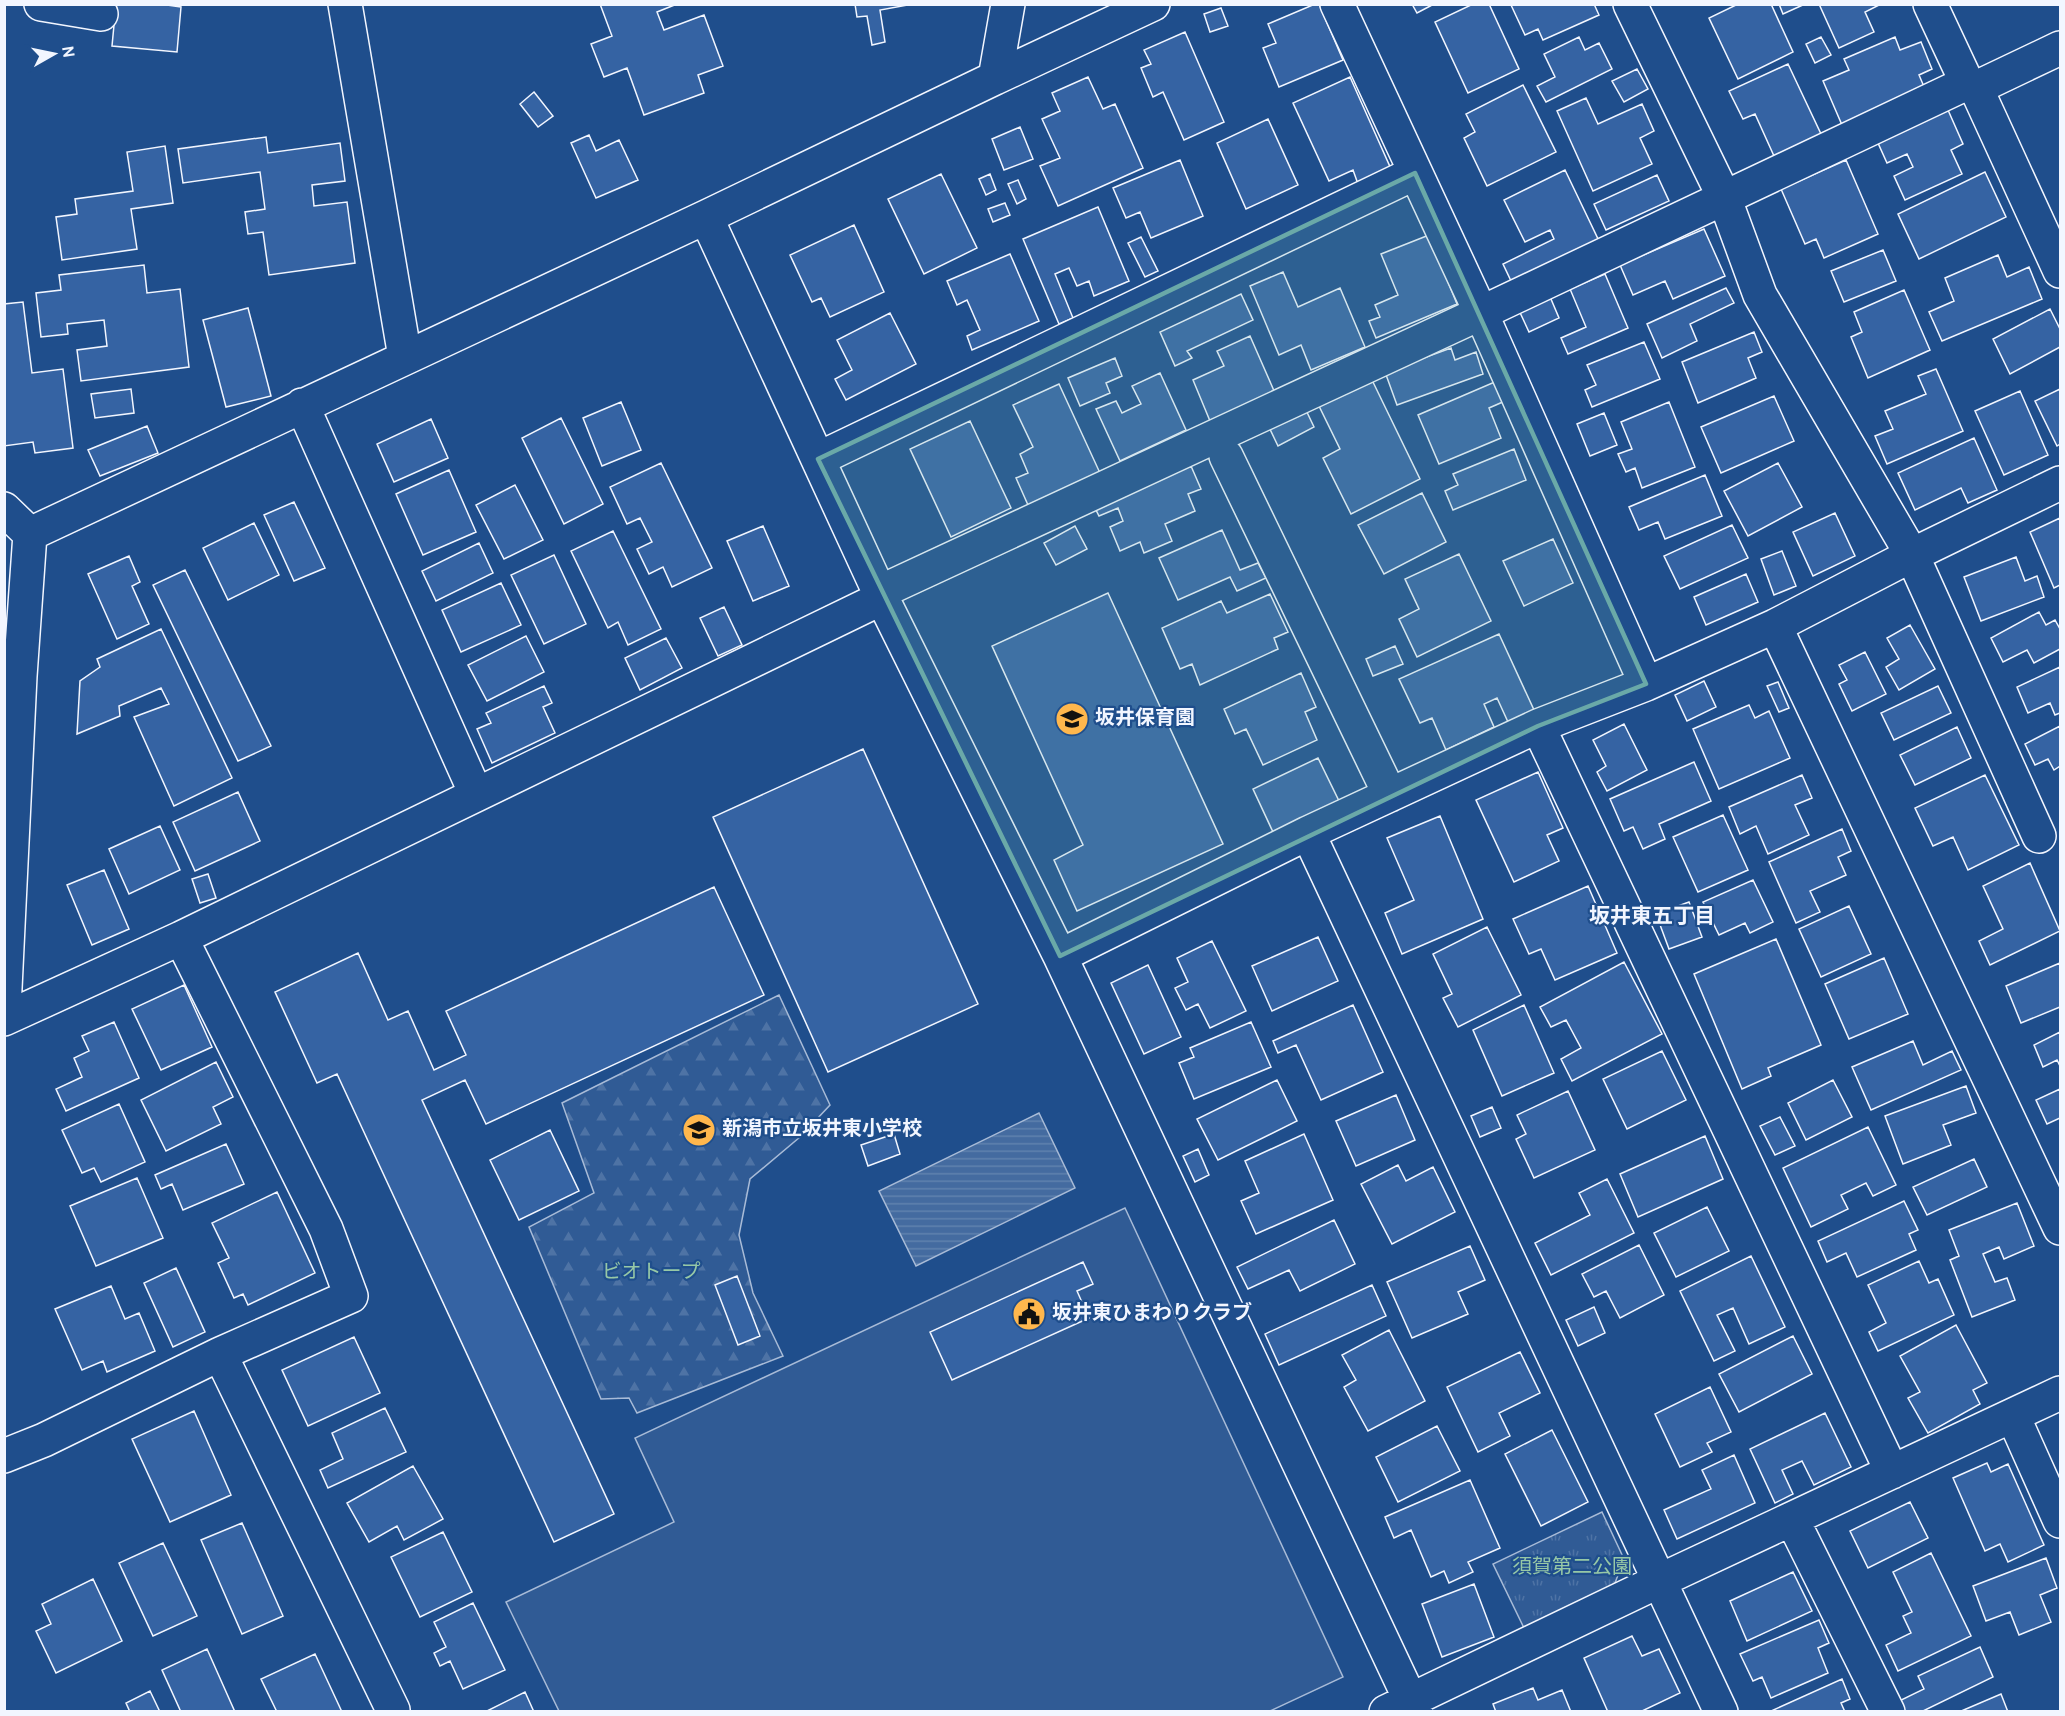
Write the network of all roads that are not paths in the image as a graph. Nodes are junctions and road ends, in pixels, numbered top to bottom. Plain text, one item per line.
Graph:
1 (41, 4) edge
2 (345, 4) edge
3 (1008, 4) edge
4 (1153, 4) edge
5 (1337, 4) edge
6 (1630, 4) edge
7 (1930, 4) edge
8 (101, 14) dead end
9 (2061, 48) edge
10 (995, 78) junction
11 (1972, 86) junction
12 (1415, 173) junction
13 (1724, 197) junction
14 (706, 217) junction
15 (2061, 271) edge
16 (1481, 313) junction
17 (405, 357) junction
18 (302, 405) junction
19 (1226, 456) dead end
20 (818, 459) junction
21 (2061, 483) edge
22 (4, 509) edge
23 (30, 534) junction
24 (1912, 555) junction
25 (881, 595) junction
26 (1775, 626) junction
27 (1646, 684) junction
28 (1538, 726) junction
29 (476, 795) junction
30 (1390, 795) junction
31 (1308, 833) junction
32 (2039, 836) dead end
33 (181, 938) junction
34 (1060, 957) junction
35 (5, 988) edge
36 (4, 1019) edge
37 (2061, 1228) edge
38 (220, 1354) junction
39 (2061, 1393) edge
40 (2013, 1416) junction
41 (4, 1456) edge
42 (1892, 1472) junction
43 (1792, 1519) junction
44 (2061, 1521) edge
45 (1659, 1581) junction
46 (1404, 1708) edge
47 (393, 1710) dead end
48 (1720, 1712) edge
49 (1888, 1712) edge

1 - 8 street
2 - 17 street
3 - 10 street
4 - 10 street
5 - 12 street
6 - 13 street
7 - 11 street
9 - 11 street
10 - 14 street
11 - 13 street
11 - 15 street
12 - 16 street
12 - 20 street
13 - 16 street
13 - 24 street
14 - 17 street
14 - 20 street
16 - 25 street
16 - 27 street
17 - 18 street
18 - 23 street
18 - 29 street
19 - 30 street
20 - 25 street
21 - 24 street
22 - 23 street
23 - 35 street
24 - 26 street
24 - 32 street
25 - 29 street
25 - 34 street
26 - 27 street
26 - 37 street
27 - 28 street
28 - 30 street
28 - 42 street
29 - 33 street
30 - 31 street
31 - 34 street
31 - 45 street
33 - 36 street
33 - 38 street
34 - 46 street
38 - 41 street
38 - 47 street
39 - 40 street
40 - 42 street
40 - 44 street
42 - 43 street
43 - 45 street
43 - 49 street
45 - 46 street
45 - 48 street

